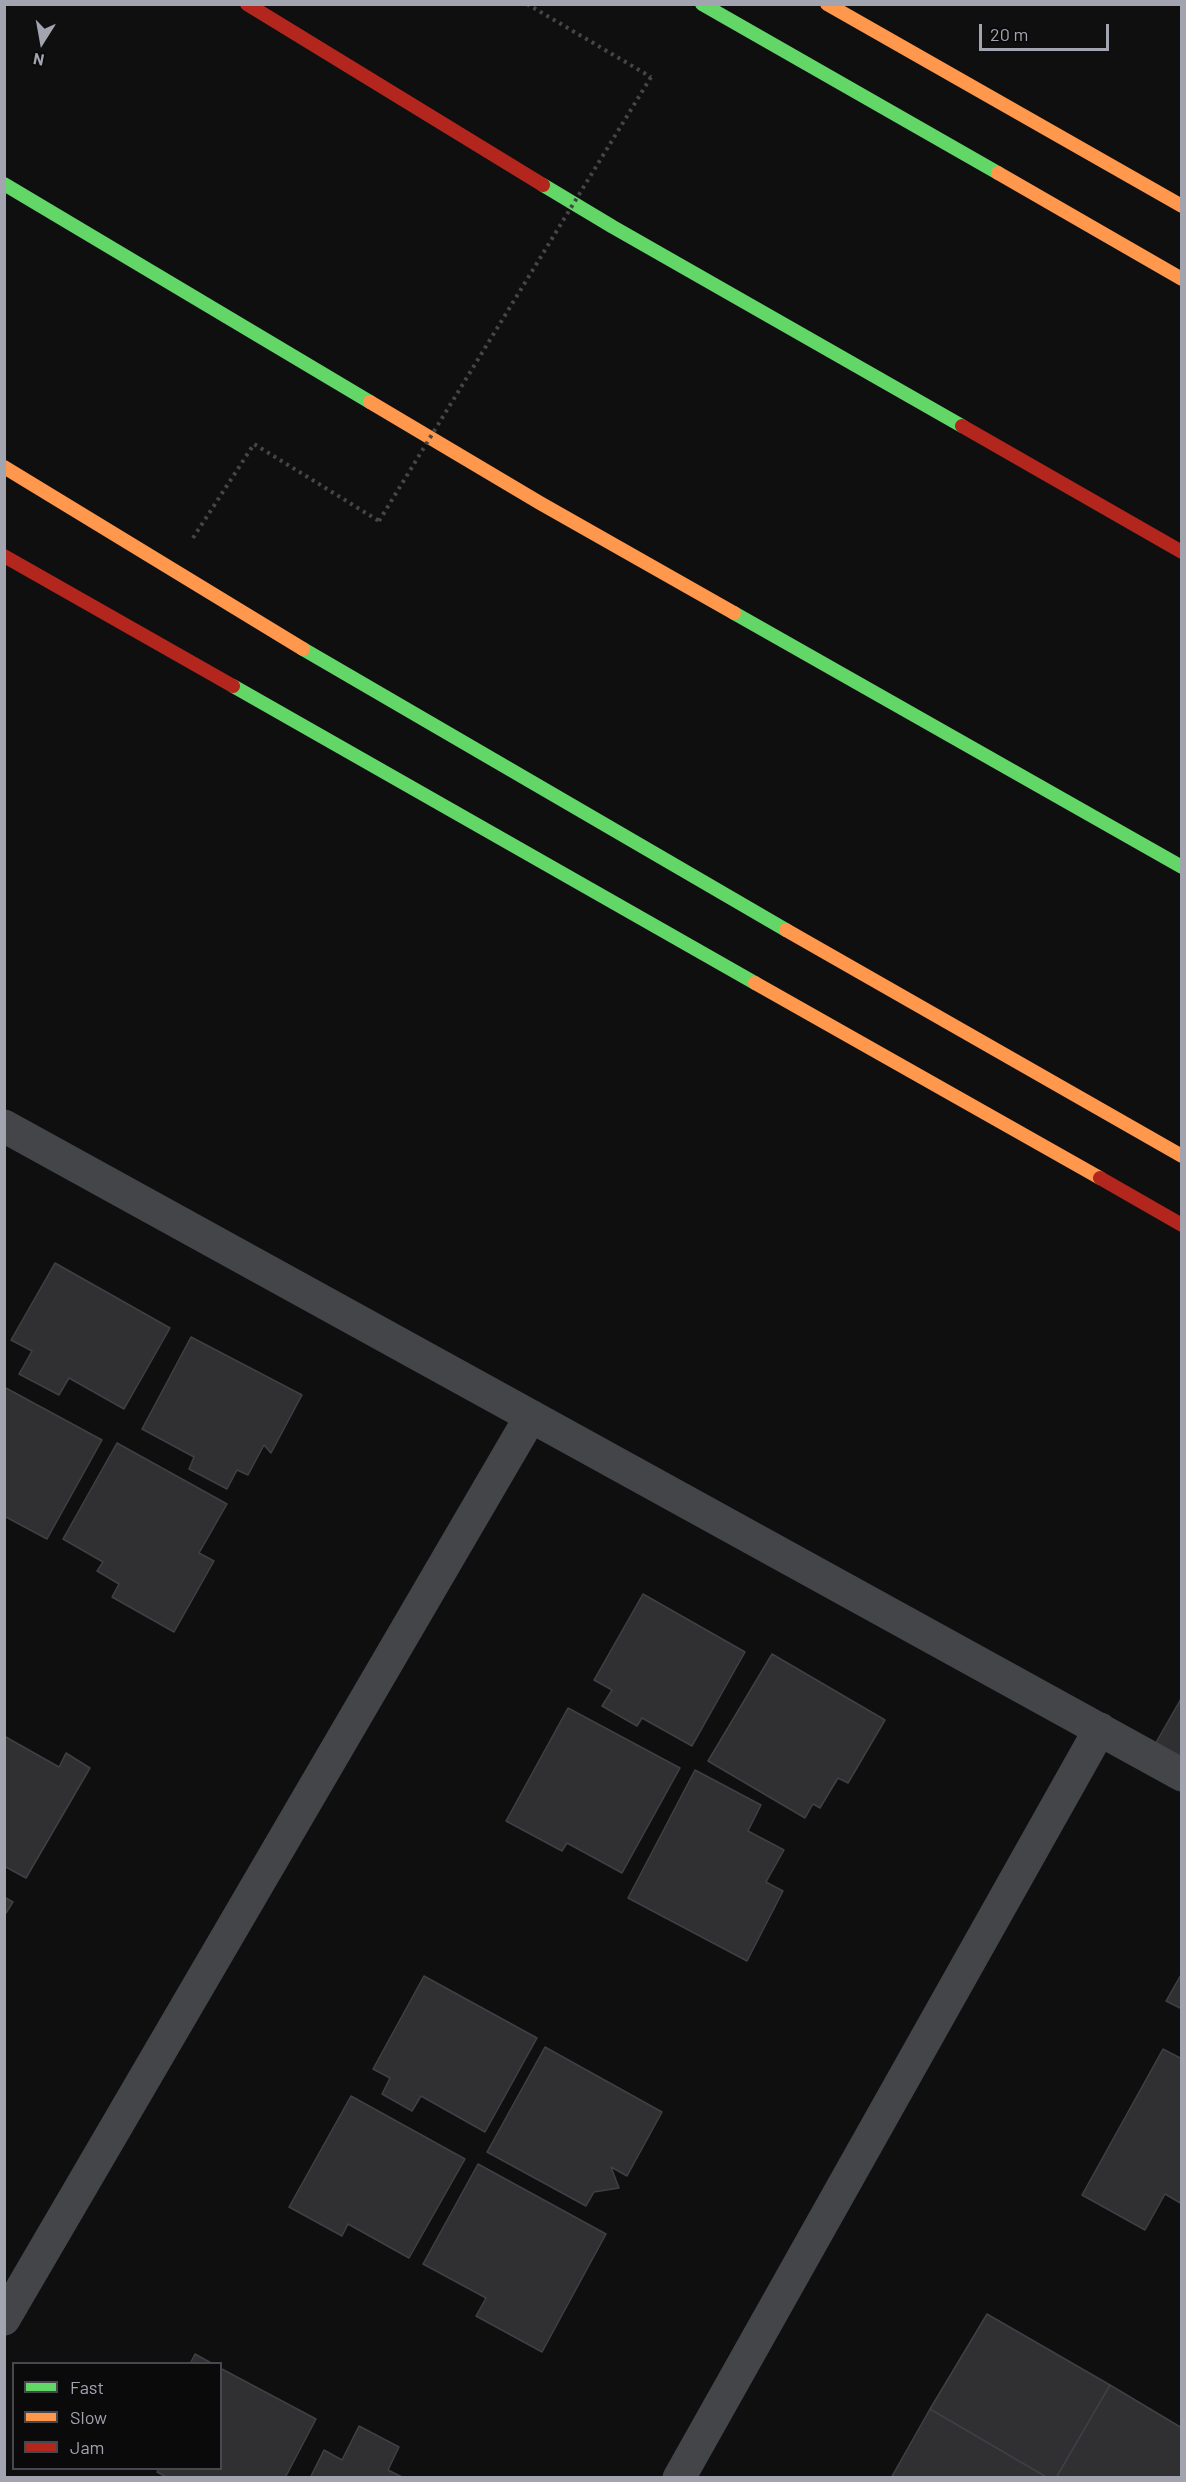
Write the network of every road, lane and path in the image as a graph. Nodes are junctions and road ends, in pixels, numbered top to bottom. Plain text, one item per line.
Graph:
1 (247, 4) edge
2 (527, 4) edge
3 (702, 4) edge
4 (826, 4) edge
5 (4, 184) edge
6 (1182, 206) edge
7 (1182, 279) edge
8 (280, 461) dead end
9 (4, 467) edge
10 (1182, 552) edge
11 (4, 556) edge
12 (1182, 867) edge
13 (4, 1126) edge
14 (1182, 1156) edge
15 (1182, 1226) edge
16 (531, 1416) junction
17 (1100, 1729) junction
18 (1182, 1775) edge
19 (4, 2319) edge
20 (679, 2478) edge

1 - 10 main road
2 - 8 path, bridge
3 - 7 main road
4 - 6 main road
5 - 12 main road
9 - 14 main road
11 - 15 main road
13 - 16 street
16 - 17 street
16 - 19 street
17 - 18 street
17 - 20 street

